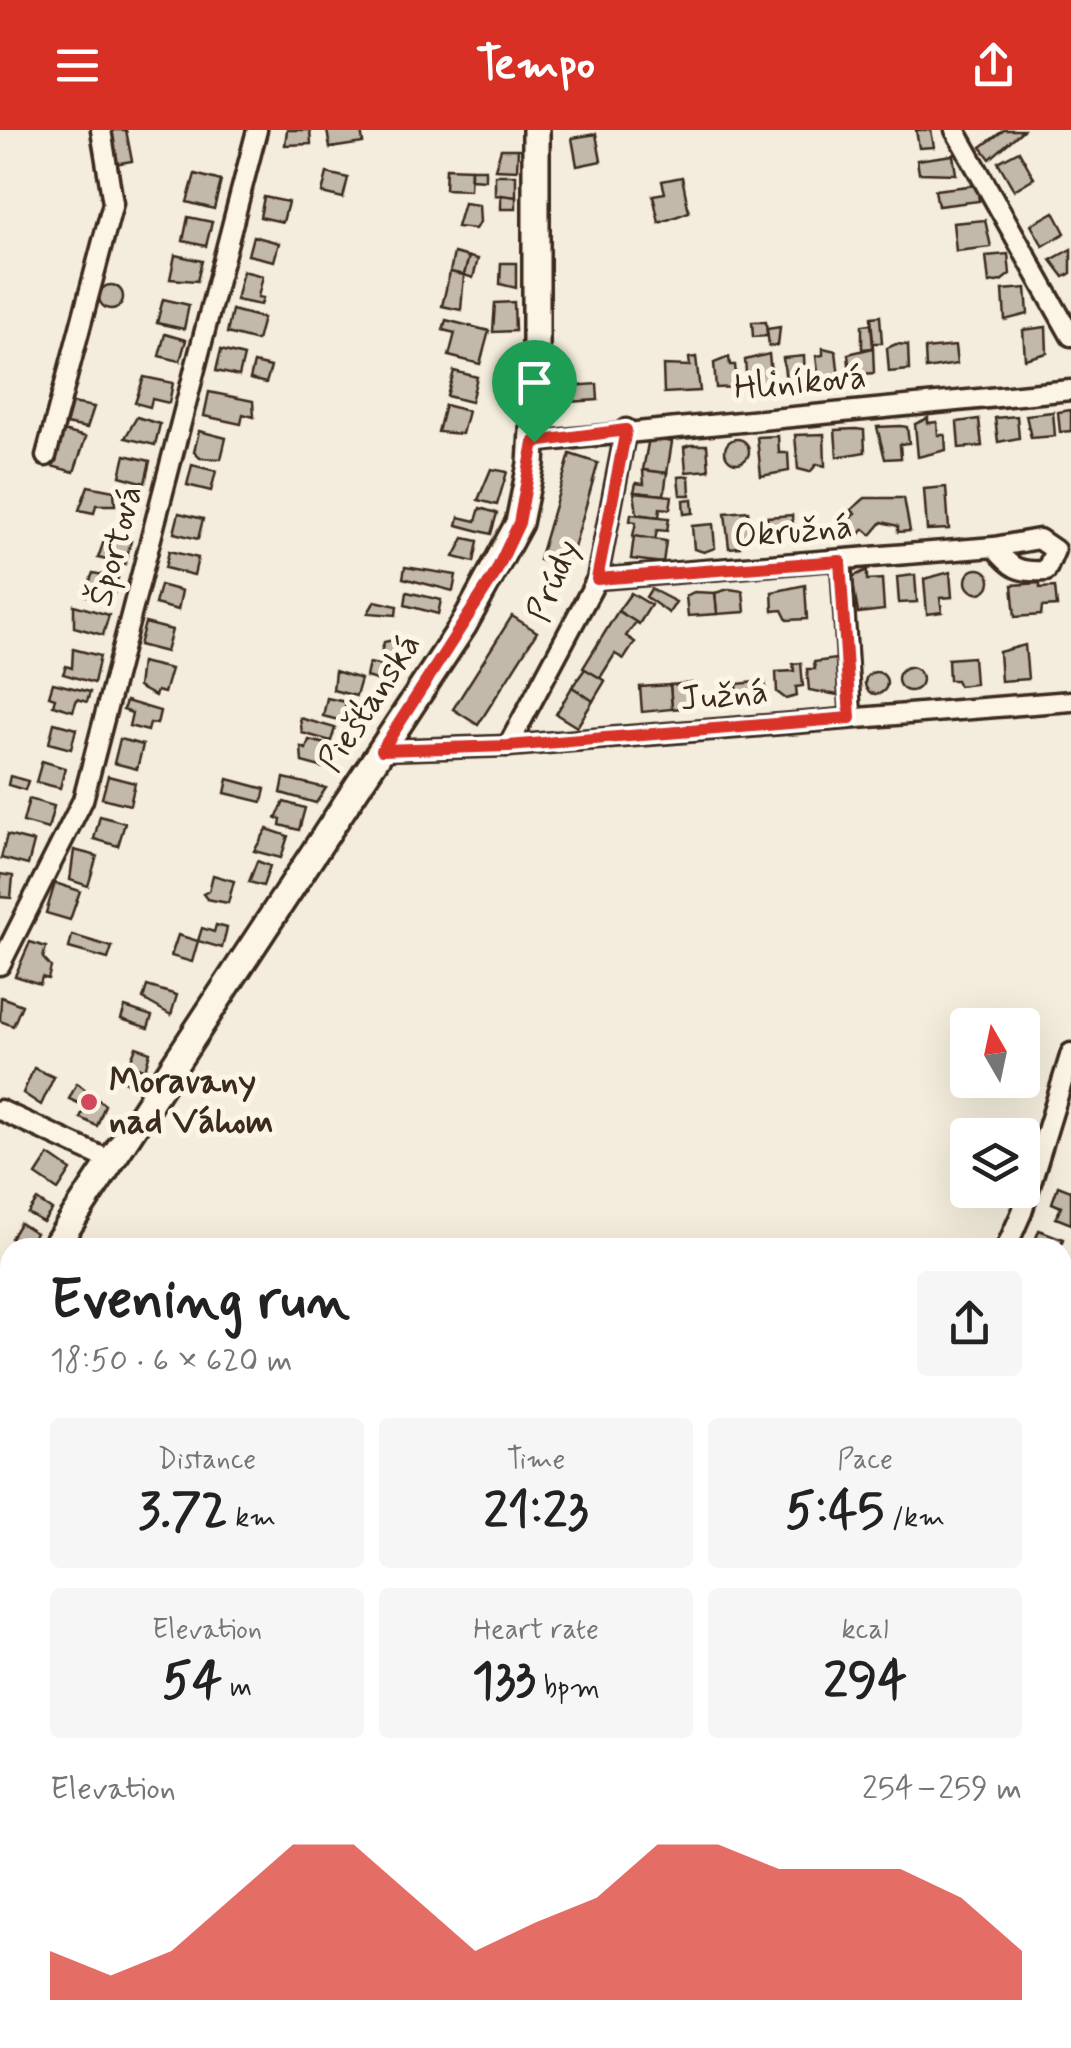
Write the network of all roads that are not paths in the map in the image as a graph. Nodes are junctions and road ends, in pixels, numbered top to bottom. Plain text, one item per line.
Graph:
1 (101, 130) edge
2 (257, 130) edge
3 (536, 130) edge
4 (955, 130) edge
5 (1071, 336) edge
6 (1071, 390) edge
7 (626, 430) junction
8 (534, 442) junction
9 (46, 456) dead end
10 (994, 547) dead end
11 (840, 561) junction
12 (597, 579) junction
13 (1071, 700) edge
14 (850, 718) junction
15 (508, 746) junction
16 (382, 750) junction
17 (0, 964) edge
18 (1071, 1053) edge
19 (0, 1110) edge
20 (111, 1161) junction
21 (61, 1238) edge
22 (1010, 1238) edge

1 - 9 street
2 - 17 street, Športová
3 - 8 main road, Piešťanská
4 - 5 street
6 - 7 street, Hliníková
7 - 8 street, Hliníková
7 - 12 street, Prúdy
8 - 16 main road, Piešťanská
10 - 11 street, Okružná
11 - 12 street, Okružná
11 - 14 street
12 - 15 street, Prúdy
13 - 14 street, Južná
14 - 15 street, Južná
15 - 16 street, Južná
16 - 20 main road, Piešťanská
18 - 22 street
19 - 20 street
20 - 21 main road, Piešťanská

